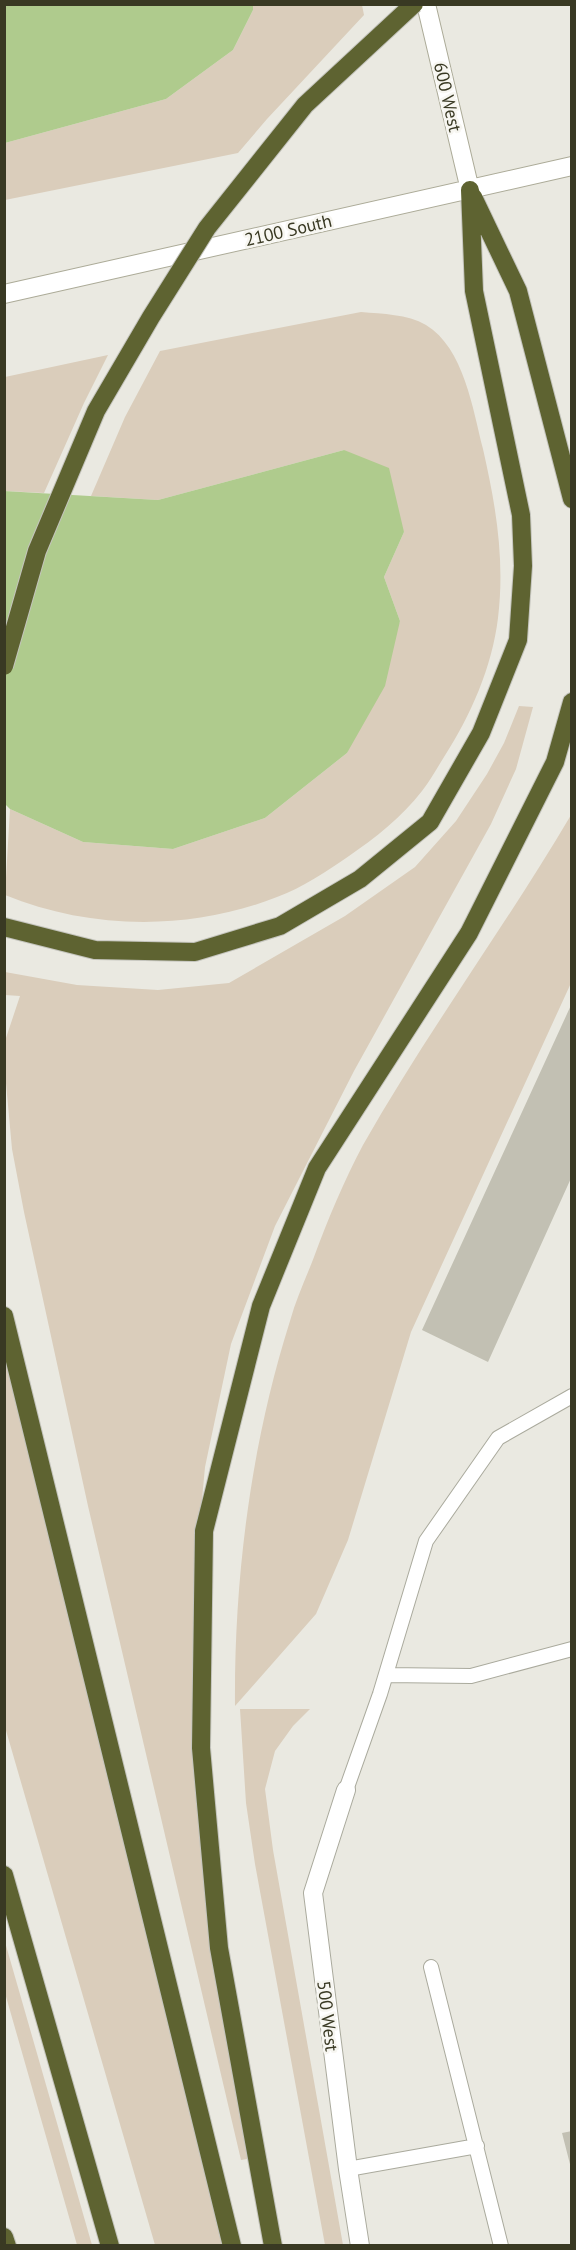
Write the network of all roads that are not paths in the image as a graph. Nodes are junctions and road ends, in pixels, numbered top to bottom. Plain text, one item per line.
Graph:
1 (414, 4) edge
2 (426, 4) edge
3 (572, 166) edge
4 (470, 190) junction
5 (4, 294) edge
6 (572, 499) edge
7 (4, 666) edge
8 (572, 702) edge
9 (4, 927) edge
10 (4, 1316) edge
11 (572, 1396) edge
12 (572, 1649) edge
13 (386, 1675) junction
14 (346, 1790) joint
15 (4, 1875) edge
16 (431, 1967) dead end
17 (477, 2146) junction
18 (348, 2169) junction
19 (4, 2237) edge
20 (7, 2246) edge
21 (110, 2246) edge
22 (232, 2246) edge
23 (273, 2246) edge
24 (360, 2246) edge
25 (501, 2246) edge

1 - 7 highway, bridge
2 - 4 street, 600 West
3 - 4 street, 2100 South
4 - 5 street, 2100 South
4 - 6 highway
4 - 9 highway
8 - 23 highway
10 - 22 highway
11 - 13 lane
12 - 13 lane
13 - 14 lane
14 - 18 street, 500 West
15 - 21 highway
16 - 17 lane
17 - 18 lane
17 - 25 lane
18 - 24 street, 500 West
19 - 20 highway

